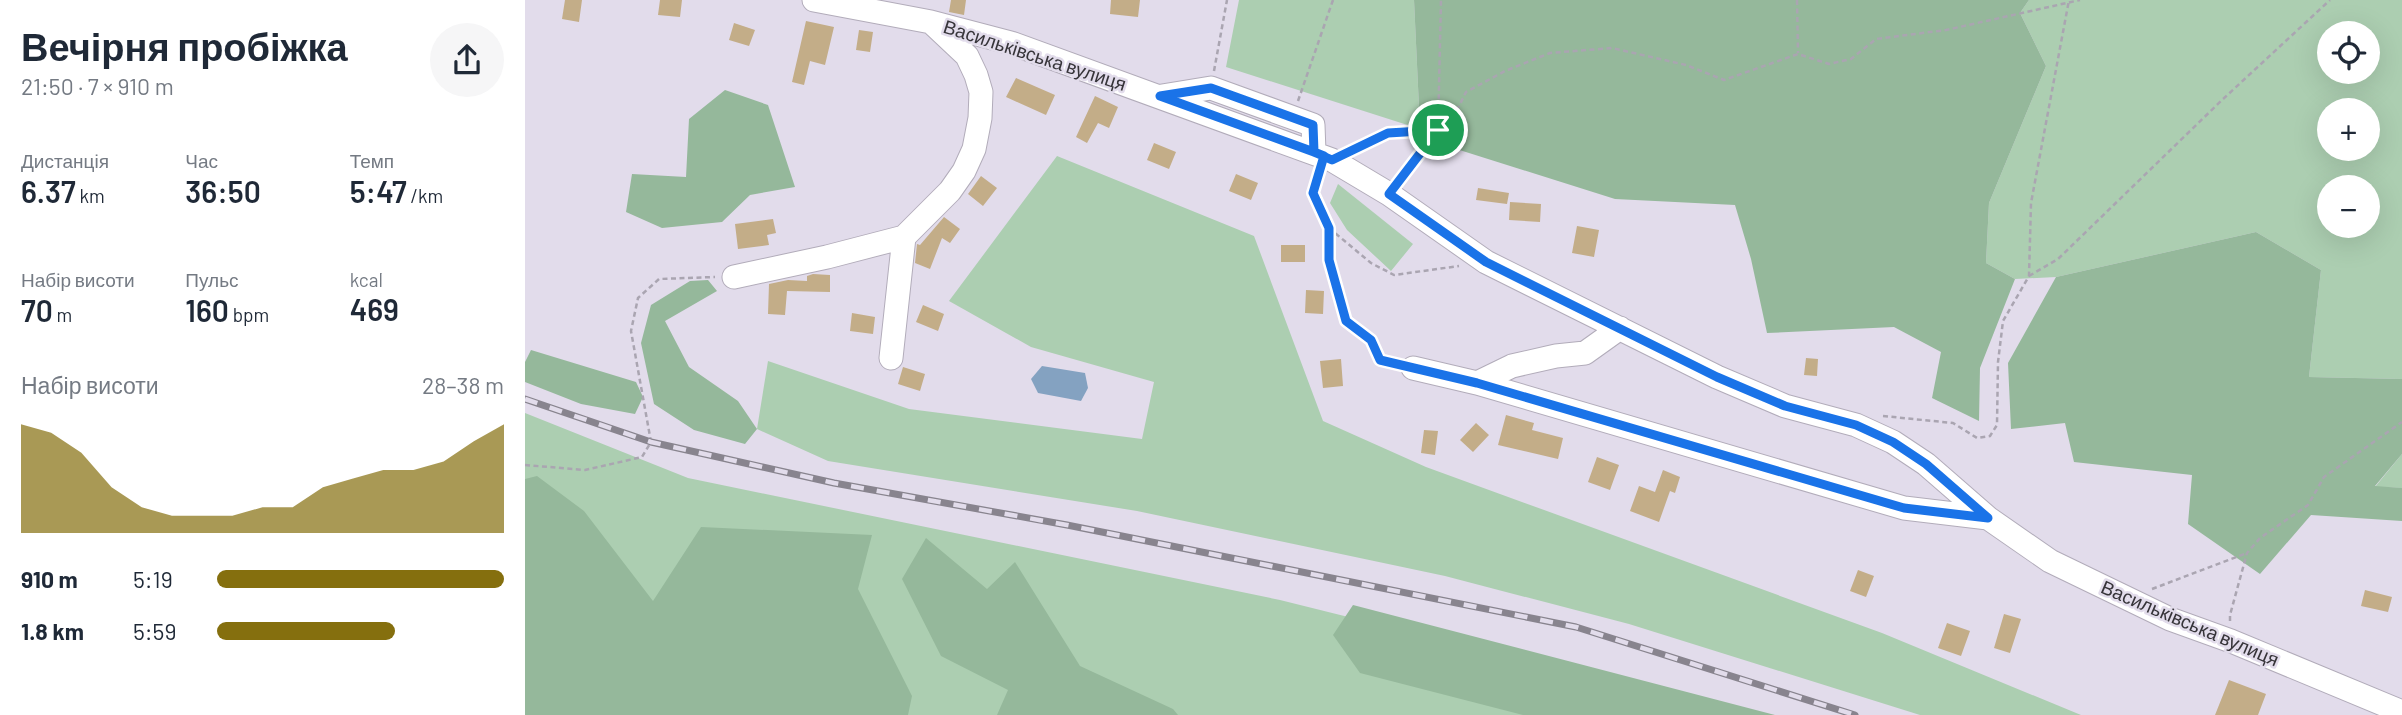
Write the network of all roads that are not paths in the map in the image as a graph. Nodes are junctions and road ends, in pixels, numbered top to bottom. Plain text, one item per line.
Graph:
1 (814, 0) edge
2 (931, 22) junction
3 (1160, 96) junction
4 (1323, 156) junction
5 (904, 237) junction
6 (734, 277) road end
7 (1620, 328) junction
8 (891, 358) dead end
9 (1413, 368) road end
10 (1477, 383) junction
11 (1988, 518) junction
12 (2402, 712) edge

1 - 2 street, Васильківська вулиця
2 - 3 street, Васильківська вулиця
2 - 5 street
3 - 4 street, Васильківська вулиця
3 - 4 street
4 - 7 street, Васильківська вулиця
5 - 6 street
5 - 8 street
7 - 10 street
7 - 11 street, Васильківська вулиця
9 - 10 street, Васильківська вулиця
10 - 11 street, Васильківська вулиця
11 - 12 street, Васильківська вулиця

